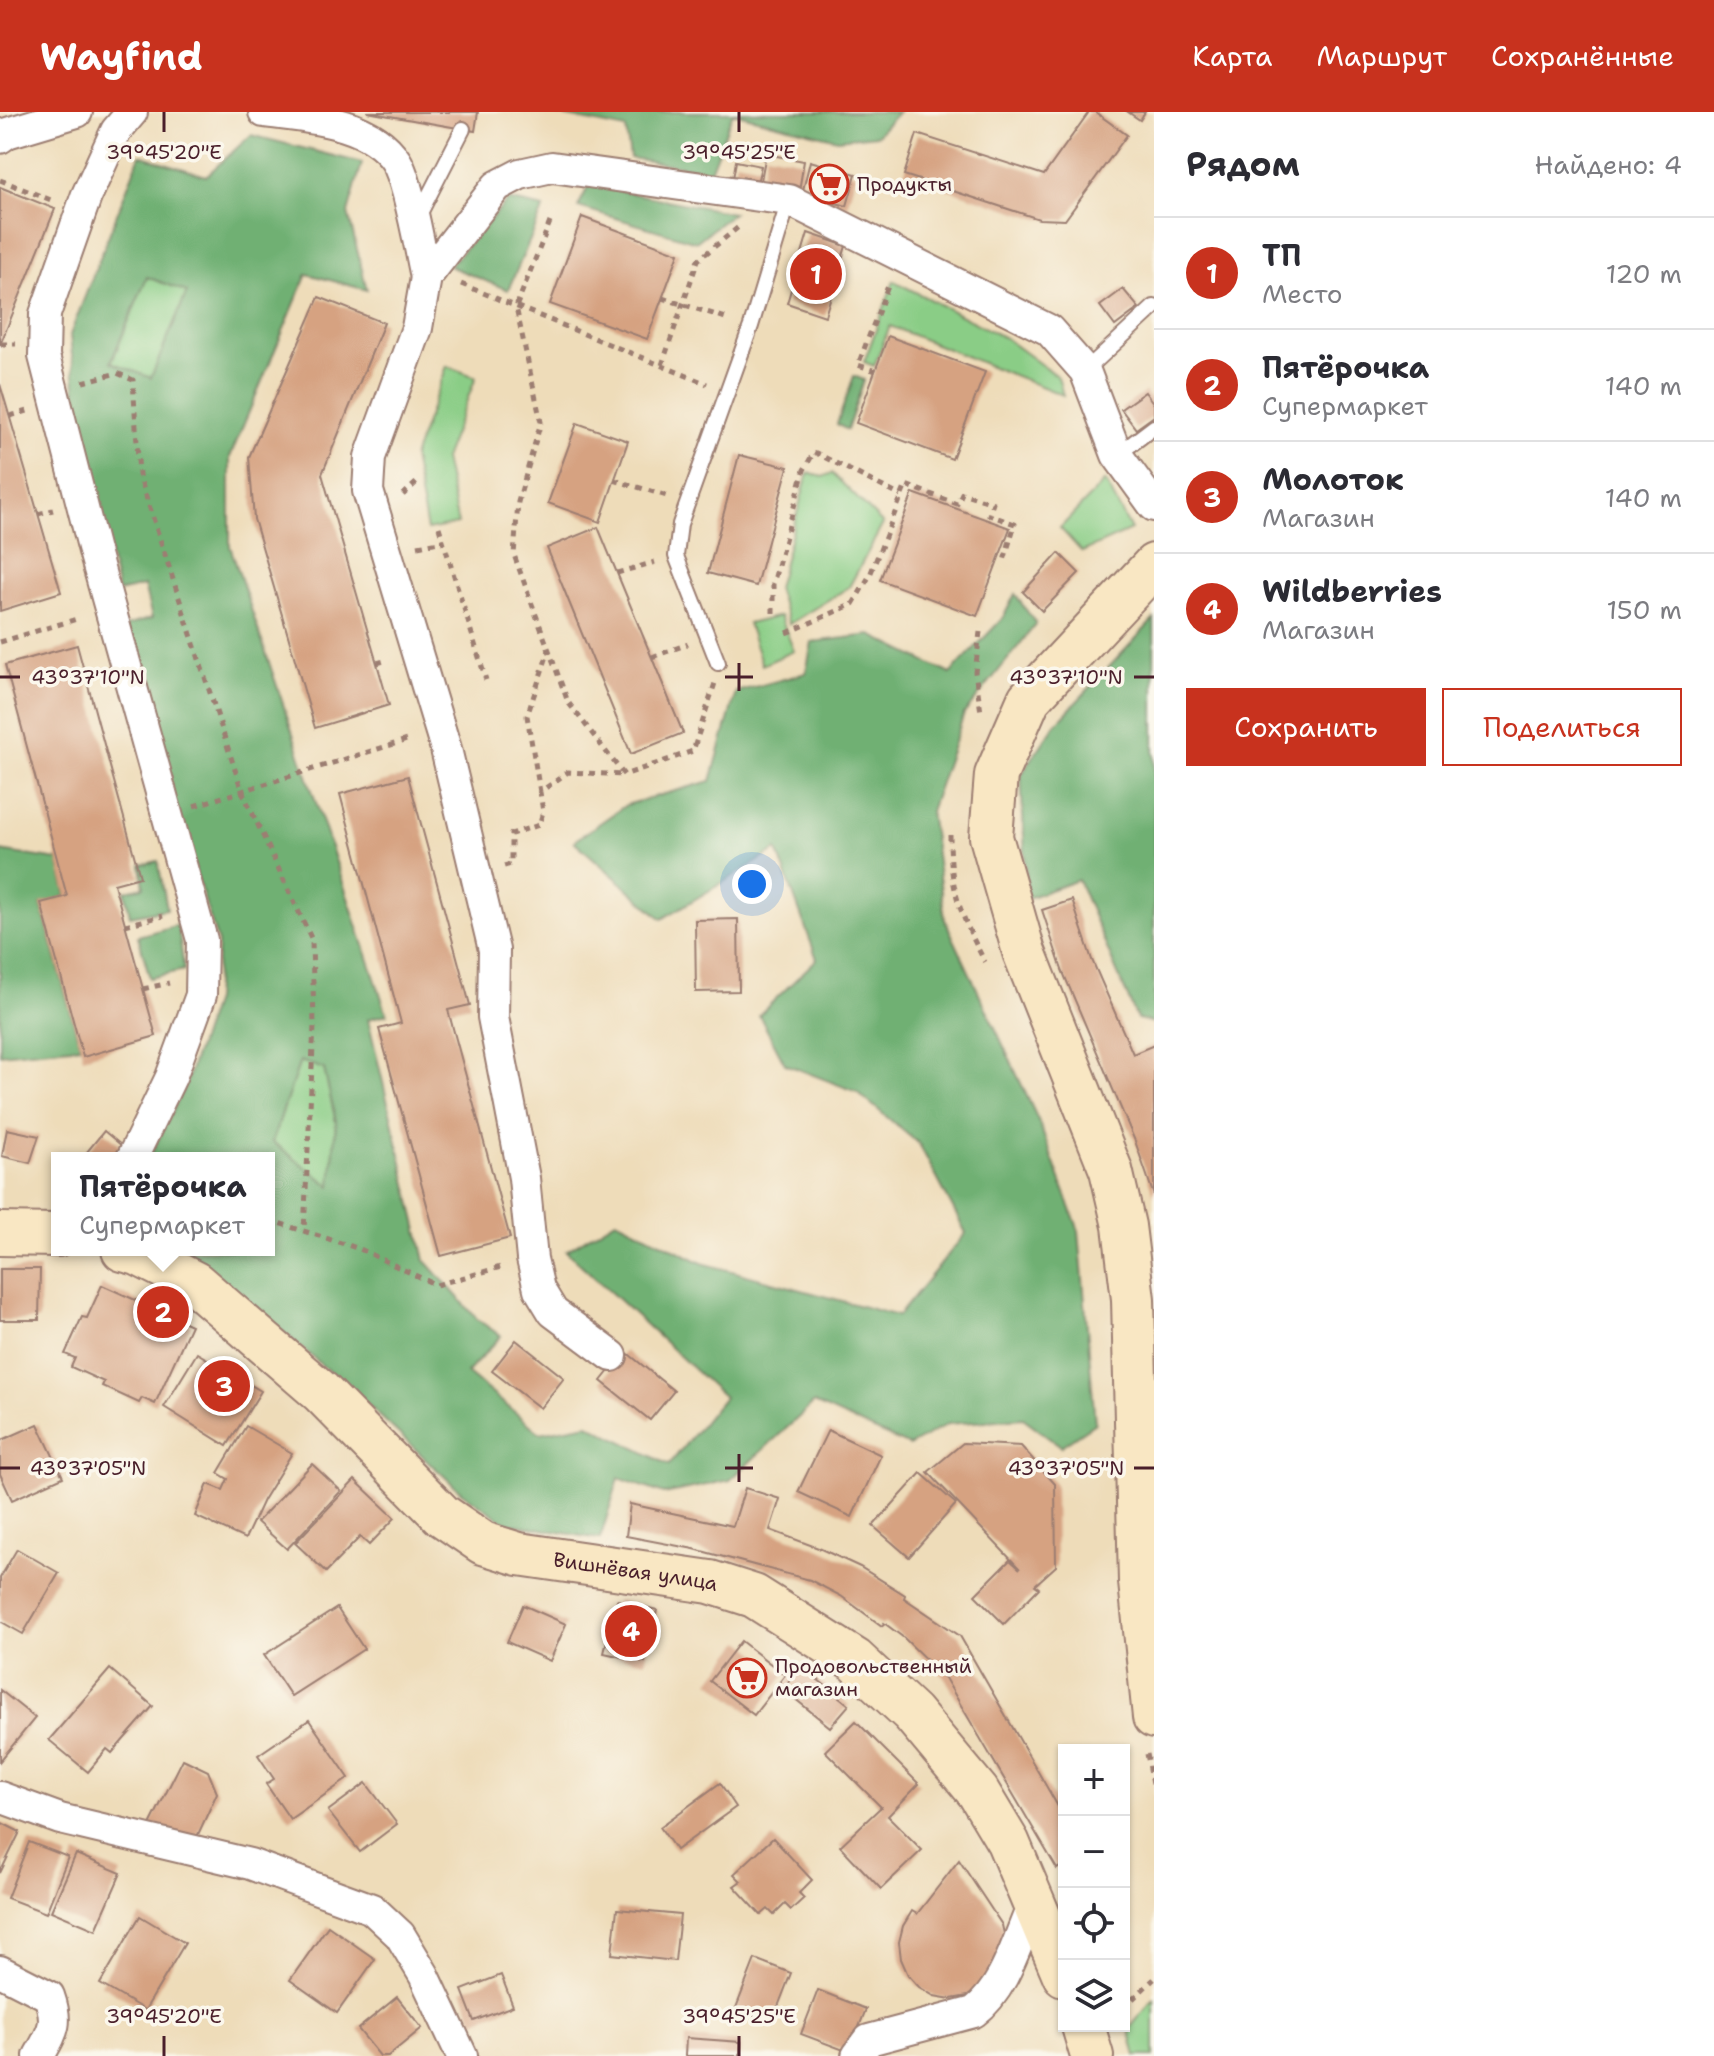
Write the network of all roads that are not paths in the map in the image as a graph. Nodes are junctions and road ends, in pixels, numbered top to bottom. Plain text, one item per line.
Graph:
1 (77, 112) edge
2 (132, 112) edge
3 (264, 112) edge
4 (463, 129) dead end
5 (0, 138) edge
6 (782, 199) junction
7 (414, 225) junction
8 (428, 274) junction
9 (1154, 307) edge
10 (1085, 371) junction
11 (1154, 427) edge
12 (1117, 455) junction
13 (1154, 506) edge
14 (1154, 565) edge
15 (718, 663) road end
16 (135, 1152) edge
17 (0, 1234) edge
18 (51, 1235) edge
19 (142, 1256) edge
20 (612, 1356) dead end
21 (1154, 1717) edge
22 (0, 1797) edge
23 (1033, 1905) junction
24 (1058, 1961) edge
25 (0, 1971) edge
26 (1085, 2032) edge
27 (39, 2056) edge
28 (462, 2056) edge
29 (857, 2056) edge
30 (1092, 2056) edge

1 - 5 street
2 - 16 street
3 - 7 street
4 - 7 lane
6 - 8 street
6 - 10 street
6 - 15 lane
7 - 8 street
8 - 20 street
9 - 10 lane
10 - 12 street
11 - 12 lane
12 - 13 street
14 - 21 street
17 - 18 street
19 - 23 street, Вишнёвая улица
22 - 28 street
23 - 24 street, Вишнёвая улица
23 - 29 street
25 - 27 street
26 - 30 street

